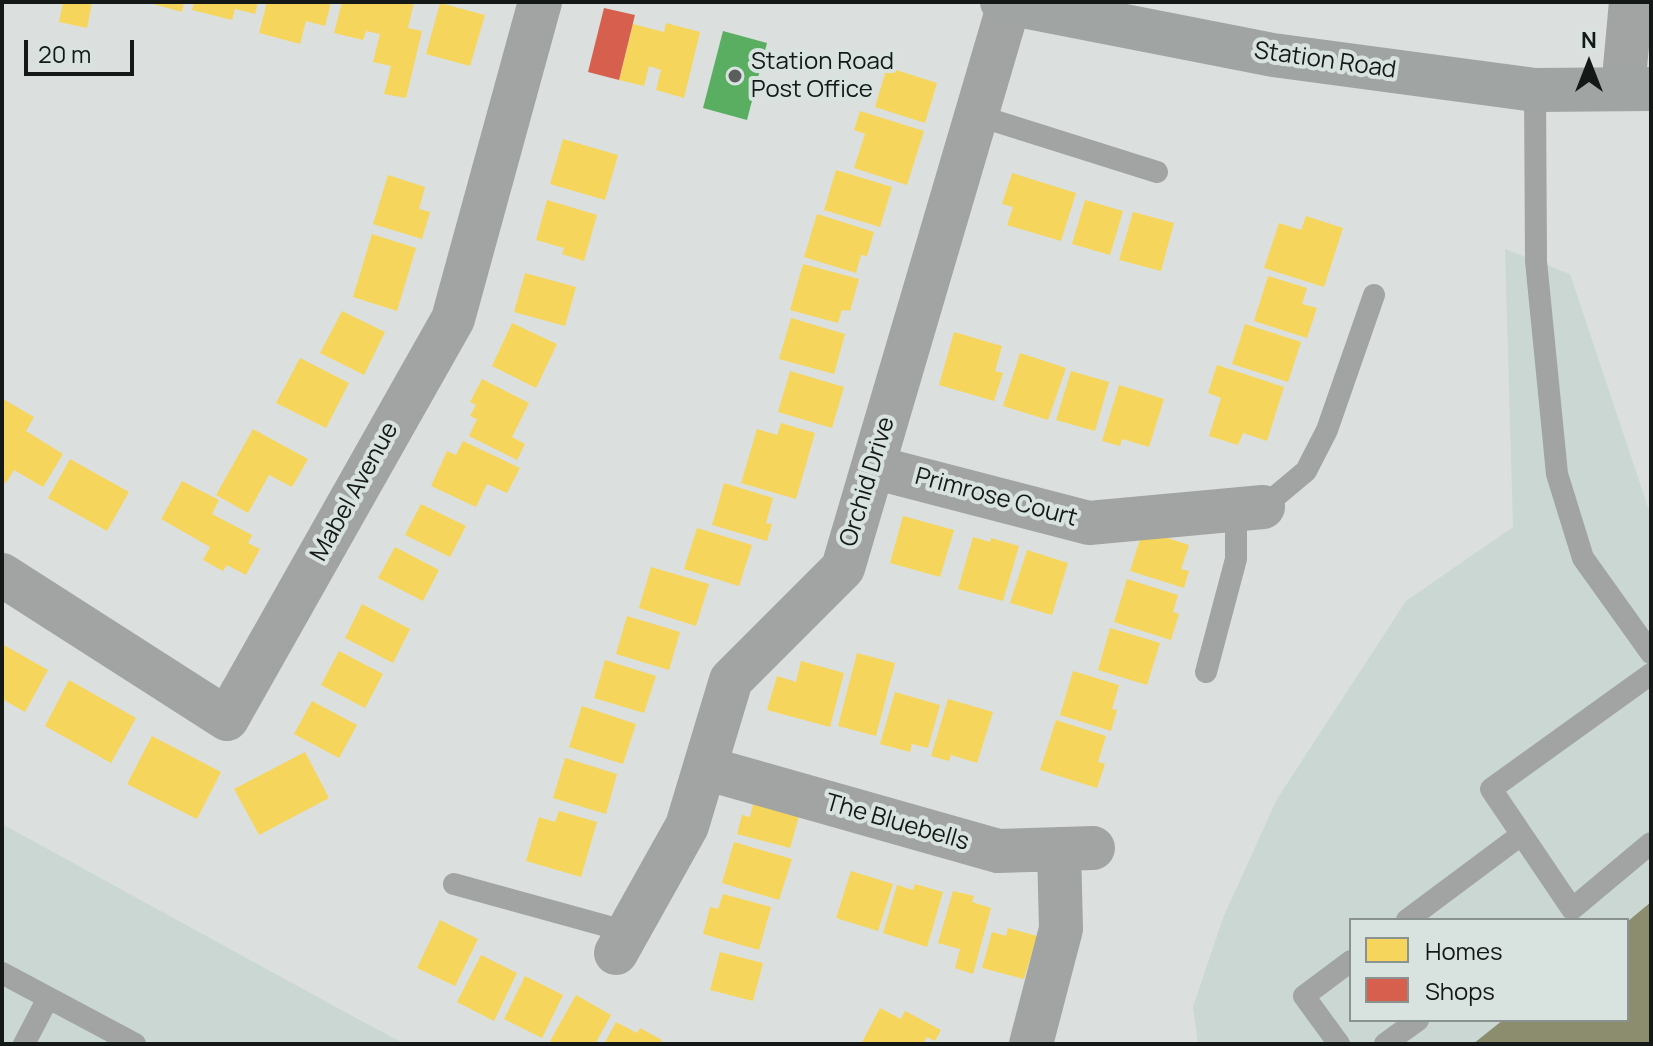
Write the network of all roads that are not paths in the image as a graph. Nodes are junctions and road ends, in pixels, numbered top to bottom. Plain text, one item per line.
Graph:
1 (540, 2) edge
2 (1631, 2) edge
3 (1006, 3) edge
4 (1637, 89) edge
5 (1535, 90) junction
6 (976, 115) junction
7 (1157, 172) dead end
8 (1374, 295) dead end
9 (873, 467) junction
10 (1249, 508) junction
11 (2, 575) edge
12 (1651, 653) edge
13 (1206, 672) dead end
14 (1651, 674) edge
15 (705, 768) junction
16 (1521, 835) junction
17 (1651, 843) edge
18 (454, 884) dead end
19 (1565, 915) edge
20 (1410, 918) edge
21 (622, 942) joint
22 (1349, 962) edge
23 (2, 973) edge
24 (47, 1000) junction
25 (1415, 1022) edge
26 (24, 1044) edge
27 (135, 1044) edge
28 (1031, 1044) edge
29 (1339, 1044) edge
30 (1385, 1044) edge

1 - 11 street, Mabel Avenue
2 - 4 street
3 - 5 main road, Station Road
3 - 6 street, Orchid Drive
4 - 5 main road, Station Road
5 - 12 lane
6 - 7 lane
6 - 9 street, Orchid Drive
8 - 10 lane
9 - 10 street, Primrose Court
9 - 15 street, Orchid Drive
10 - 13 lane
14 - 16 lane
15 - 21 street, Orchid Drive
15 - 28 street, The Bluebells
16 - 19 lane
16 - 20 lane
17 - 19 lane
18 - 21 lane
22 - 29 lane
23 - 24 lane
24 - 26 lane
24 - 27 lane
25 - 30 lane

